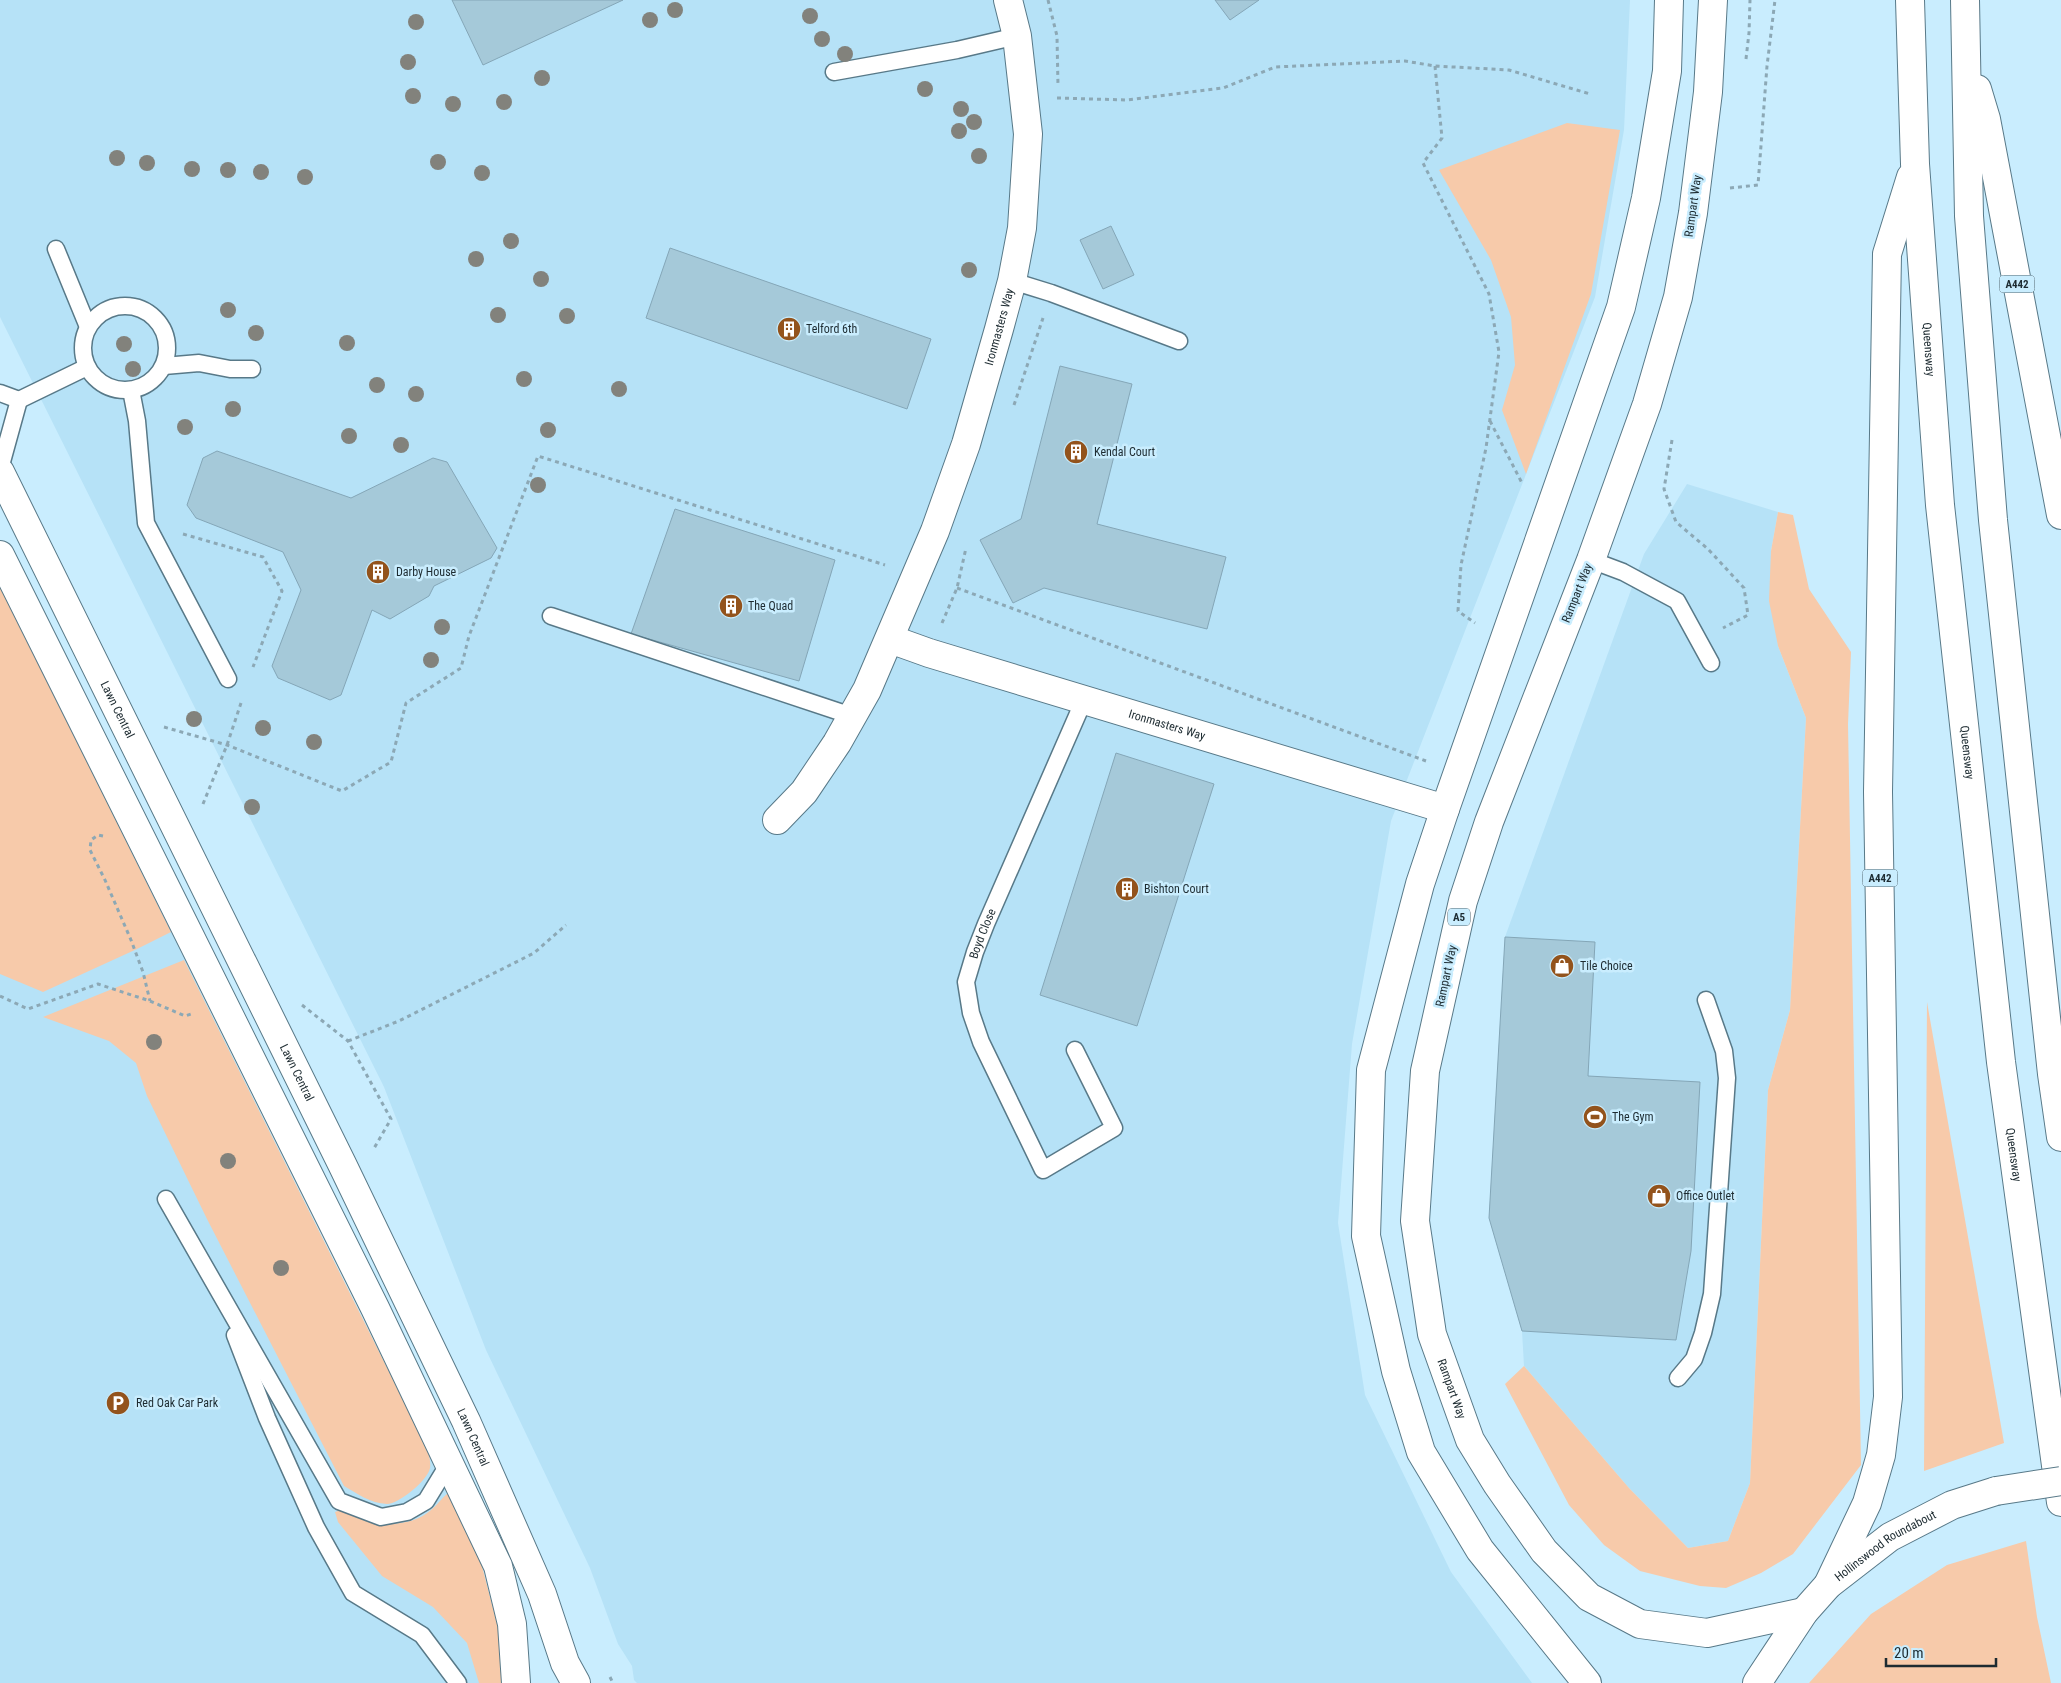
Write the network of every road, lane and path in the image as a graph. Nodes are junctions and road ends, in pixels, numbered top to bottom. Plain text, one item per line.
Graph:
1 (1008, 0) edge
2 (1048, 0) edge
3 (1669, 0) edge
4 (1713, 0) edge
5 (1775, 0) edge
6 (1910, 0) edge
7 (1965, 0) edge
8 (1016, 36) junction
9 (1966, 54) junction
10 (1435, 66) junction
11 (834, 72) dead end
12 (1590, 94) dead end
13 (1916, 164) junction
14 (1729, 188) dead end
15 (56, 249) dead end
16 (1012, 281) junction
17 (88, 327) junction
18 (1179, 341) dead end
19 (164, 366) junction
20 (87, 367) junction
21 (252, 369) dead end
22 (131, 390) junction
23 (0, 393) edge
24 (19, 400) junction
25 (1490, 421) junction
26 (1673, 432) dead end
27 (0, 470) edge
28 (1524, 486) dead end
29 (2061, 515) edge
30 (146, 523) junction
31 (0, 555) edge
32 (1591, 560) junction
33 (957, 588) dead end
34 (551, 616) dead end
35 (1479, 626) dead end
36 (890, 639) junction
37 (1700, 643) junction
38 (1711, 663) dead end
39 (228, 679) joint
40 (244, 694) dead end
41 (1084, 700) junction
42 (852, 716) junction
43 (160, 726) dead end
44 (164, 735) dead end
45 (1428, 762) dead end
46 (1445, 809) junction
47 (200, 812) dead end
48 (777, 820) dead end
49 (108, 837) dead end
50 (566, 925) dead end
51 (0, 996) edge
52 (1706, 1000) dead end
53 (150, 1001) junction
54 (299, 1002) dead end
55 (195, 1012) dead end
56 (348, 1041) junction
57 (1075, 1050) dead end
58 (391, 1119) dead end
59 (2061, 1137) edge
60 (166, 1199) dead end
61 (222, 1296) junction
62 (1678, 1378) dead end
63 (448, 1465) junction
64 (2061, 1481) edge
65 (2061, 1502) edge
66 (1828, 1585) junction
67 (1804, 1612) junction
68 (458, 1683) edge
69 (516, 1683) edge
70 (576, 1683) edge
71 (1587, 1683) edge
72 (1757, 1683) edge

1 - 8 main road, Ironmasters Way
2 - 10 path
3 - 46 main road
4 - 32 main road, Rampart Way / A5
5 - 14 path
6 - 13 main road, Queensway / A442
7 - 9 main road, A442
8 - 11 lane
8 - 16 main road, Ironmasters Way
9 - 29 main road, A442
9 - 59 main road, A442
10 - 12 path
10 - 25 path
13 - 65 main road, Queensway / A442
13 - 66 main road, A442
15 - 17 lane
16 - 18 lane
16 - 36 main road, Ironmasters Way
17 - 19 lane
17 - 20 lane
19 - 21 lane
19 - 22 lane
20 - 22 lane
20 - 24 lane
22 - 30 lane
23 - 24 lane
24 - 27 lane
25 - 28 path
25 - 35 path
26 - 37 path
27 - 70 main road, Lawn Central
30 - 39 lane
30 - 39 path
31 - 63 main road
32 - 37 lane
32 - 67 main road, Rampart Way / A5
33 - 45 path
34 - 42 lane
36 - 41 main road, Ironmasters Way
36 - 42 main road, Ironmasters Way
37 - 38 lane
40 - 47 path
41 - 46 main road, Ironmasters Way
41 - 57 lane, Boyd Close
42 - 48 main road, Ironmasters Way
43 - 44 path
46 - 71 main road
49 - 53 path
50 - 56 path
51 - 53 path
52 - 62 lane
53 - 55 path
54 - 56 path
56 - 58 path
60 - 61 lane
61 - 63 lane
61 - 68 lane
63 - 69 main road
64 - 66 main road, Hollinswood Roundabout, bridge
66 - 67 main road, Hollinswood Roundabout
67 - 72 main road, Hollinswood Roundabout

